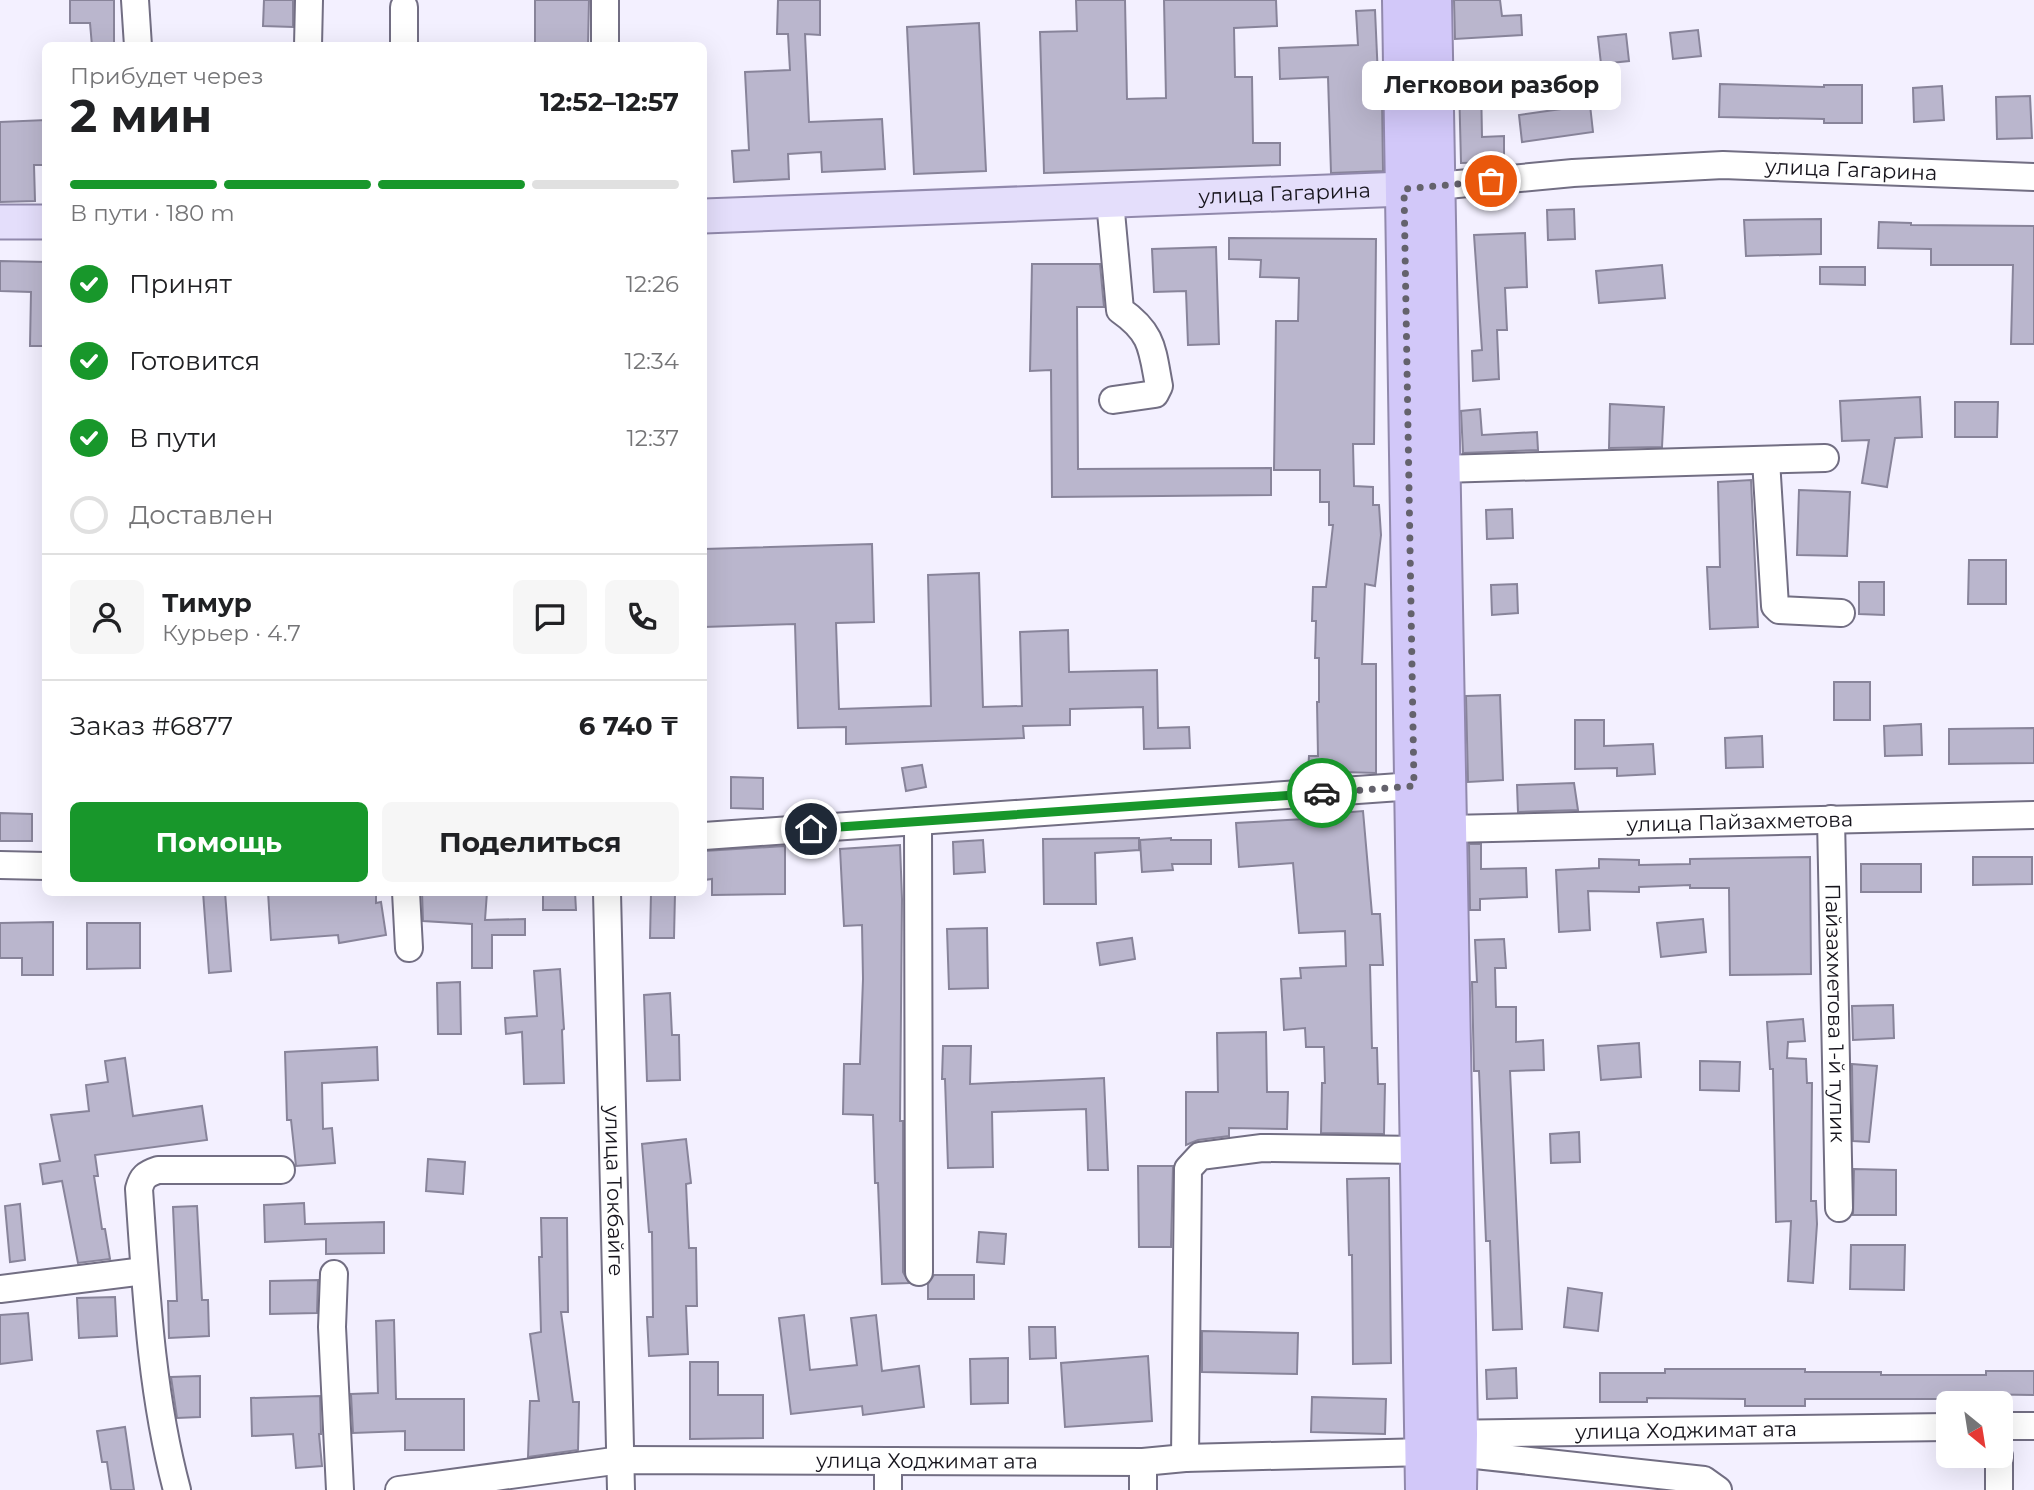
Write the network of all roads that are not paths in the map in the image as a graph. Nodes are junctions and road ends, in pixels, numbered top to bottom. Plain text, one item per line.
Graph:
1 (135, 0) edge
2 (309, 0) edge
3 (605, 0) edge
4 (1402, 0) edge
5 (1432, 0) edge
6 (404, 7) dead end
7 (138, 42) edge
8 (307, 42) edge
9 (404, 42) edge
10 (605, 42) edge
11 (2034, 177) edge
12 (1420, 188) junction
13 (1111, 201) junction
14 (707, 216) edge
15 (0, 222) edge
16 (42, 222) edge
17 (1112, 400) dead end
18 (1825, 458) dead end
19 (1766, 460) junction
20 (1441, 469) junction
21 (1841, 613) dead end
22 (1414, 786) junction
23 (2034, 815) edge
24 (1831, 819) junction
25 (918, 821) junction
26 (1448, 829) junction
27 (707, 836) edge
28 (0, 865) edge
29 (42, 866) edge
30 (407, 896) edge
31 (607, 896) edge
32 (409, 948) dead end
33 (1420, 1150) junction
34 (281, 1170) dead end
35 (1839, 1208) dead end
36 (144, 1271) junction
37 (919, 1272) dead end
38 (334, 1274) dead end
39 (0, 1289) edge
40 (2013, 1426) edge
41 (2034, 1426) edge
42 (1936, 1428) edge
43 (1445, 1453) edge
44 (1185, 1458) junction
45 (621, 1460) junction
46 (888, 1462) junction
47 (1143, 1462) junction
48 (1999, 1468) edge
49 (177, 1490) edge
50 (340, 1490) edge
51 (399, 1490) edge
52 (621, 1490) edge
53 (888, 1490) edge
54 (1143, 1490) edge
55 (1425, 1490) edge
56 (1718, 1490) edge
57 (1999, 1490) edge

1 - 7 street
2 - 8 street
3 - 10 street
4 - 12 highway
5 - 12 highway
6 - 9 street
11 - 12 street, улица Гагарина
12 - 13 main road, улица Гагарина
12 - 20 highway
12 - 22 highway
13 - 14 main road, улица Гагарина
13 - 17 street
15 - 16 main road
18 - 19 street
19 - 20 street
19 - 21 street
20 - 26 highway
22 - 25 street
22 - 33 highway
23 - 24 street, улица Пайзахметова
24 - 26 street, улица Пайзахметова
24 - 35 street, Пайзахметова 1-й тупик
25 - 27 street
25 - 37 street
26 - 43 highway
28 - 29 street
30 - 32 street
31 - 45 street, улица Токбайге
33 - 43 highway
33 - 44 street
34 - 36 street
36 - 39 street
36 - 49 street
38 - 50 street
40 - 41 street
42 - 43 street, улица Ходжимат ата
43 - 44 street, улица Ходжимат ата
43 - 55 highway
43 - 56 street
44 - 47 street, улица Ходжимат ата
45 - 46 street, улица Ходжимат ата
45 - 51 street, улица Ходжимат ата
45 - 52 street, улица Токбайге
46 - 47 street, улица Ходжимат ата
46 - 53 street
47 - 54 street
48 - 57 street

